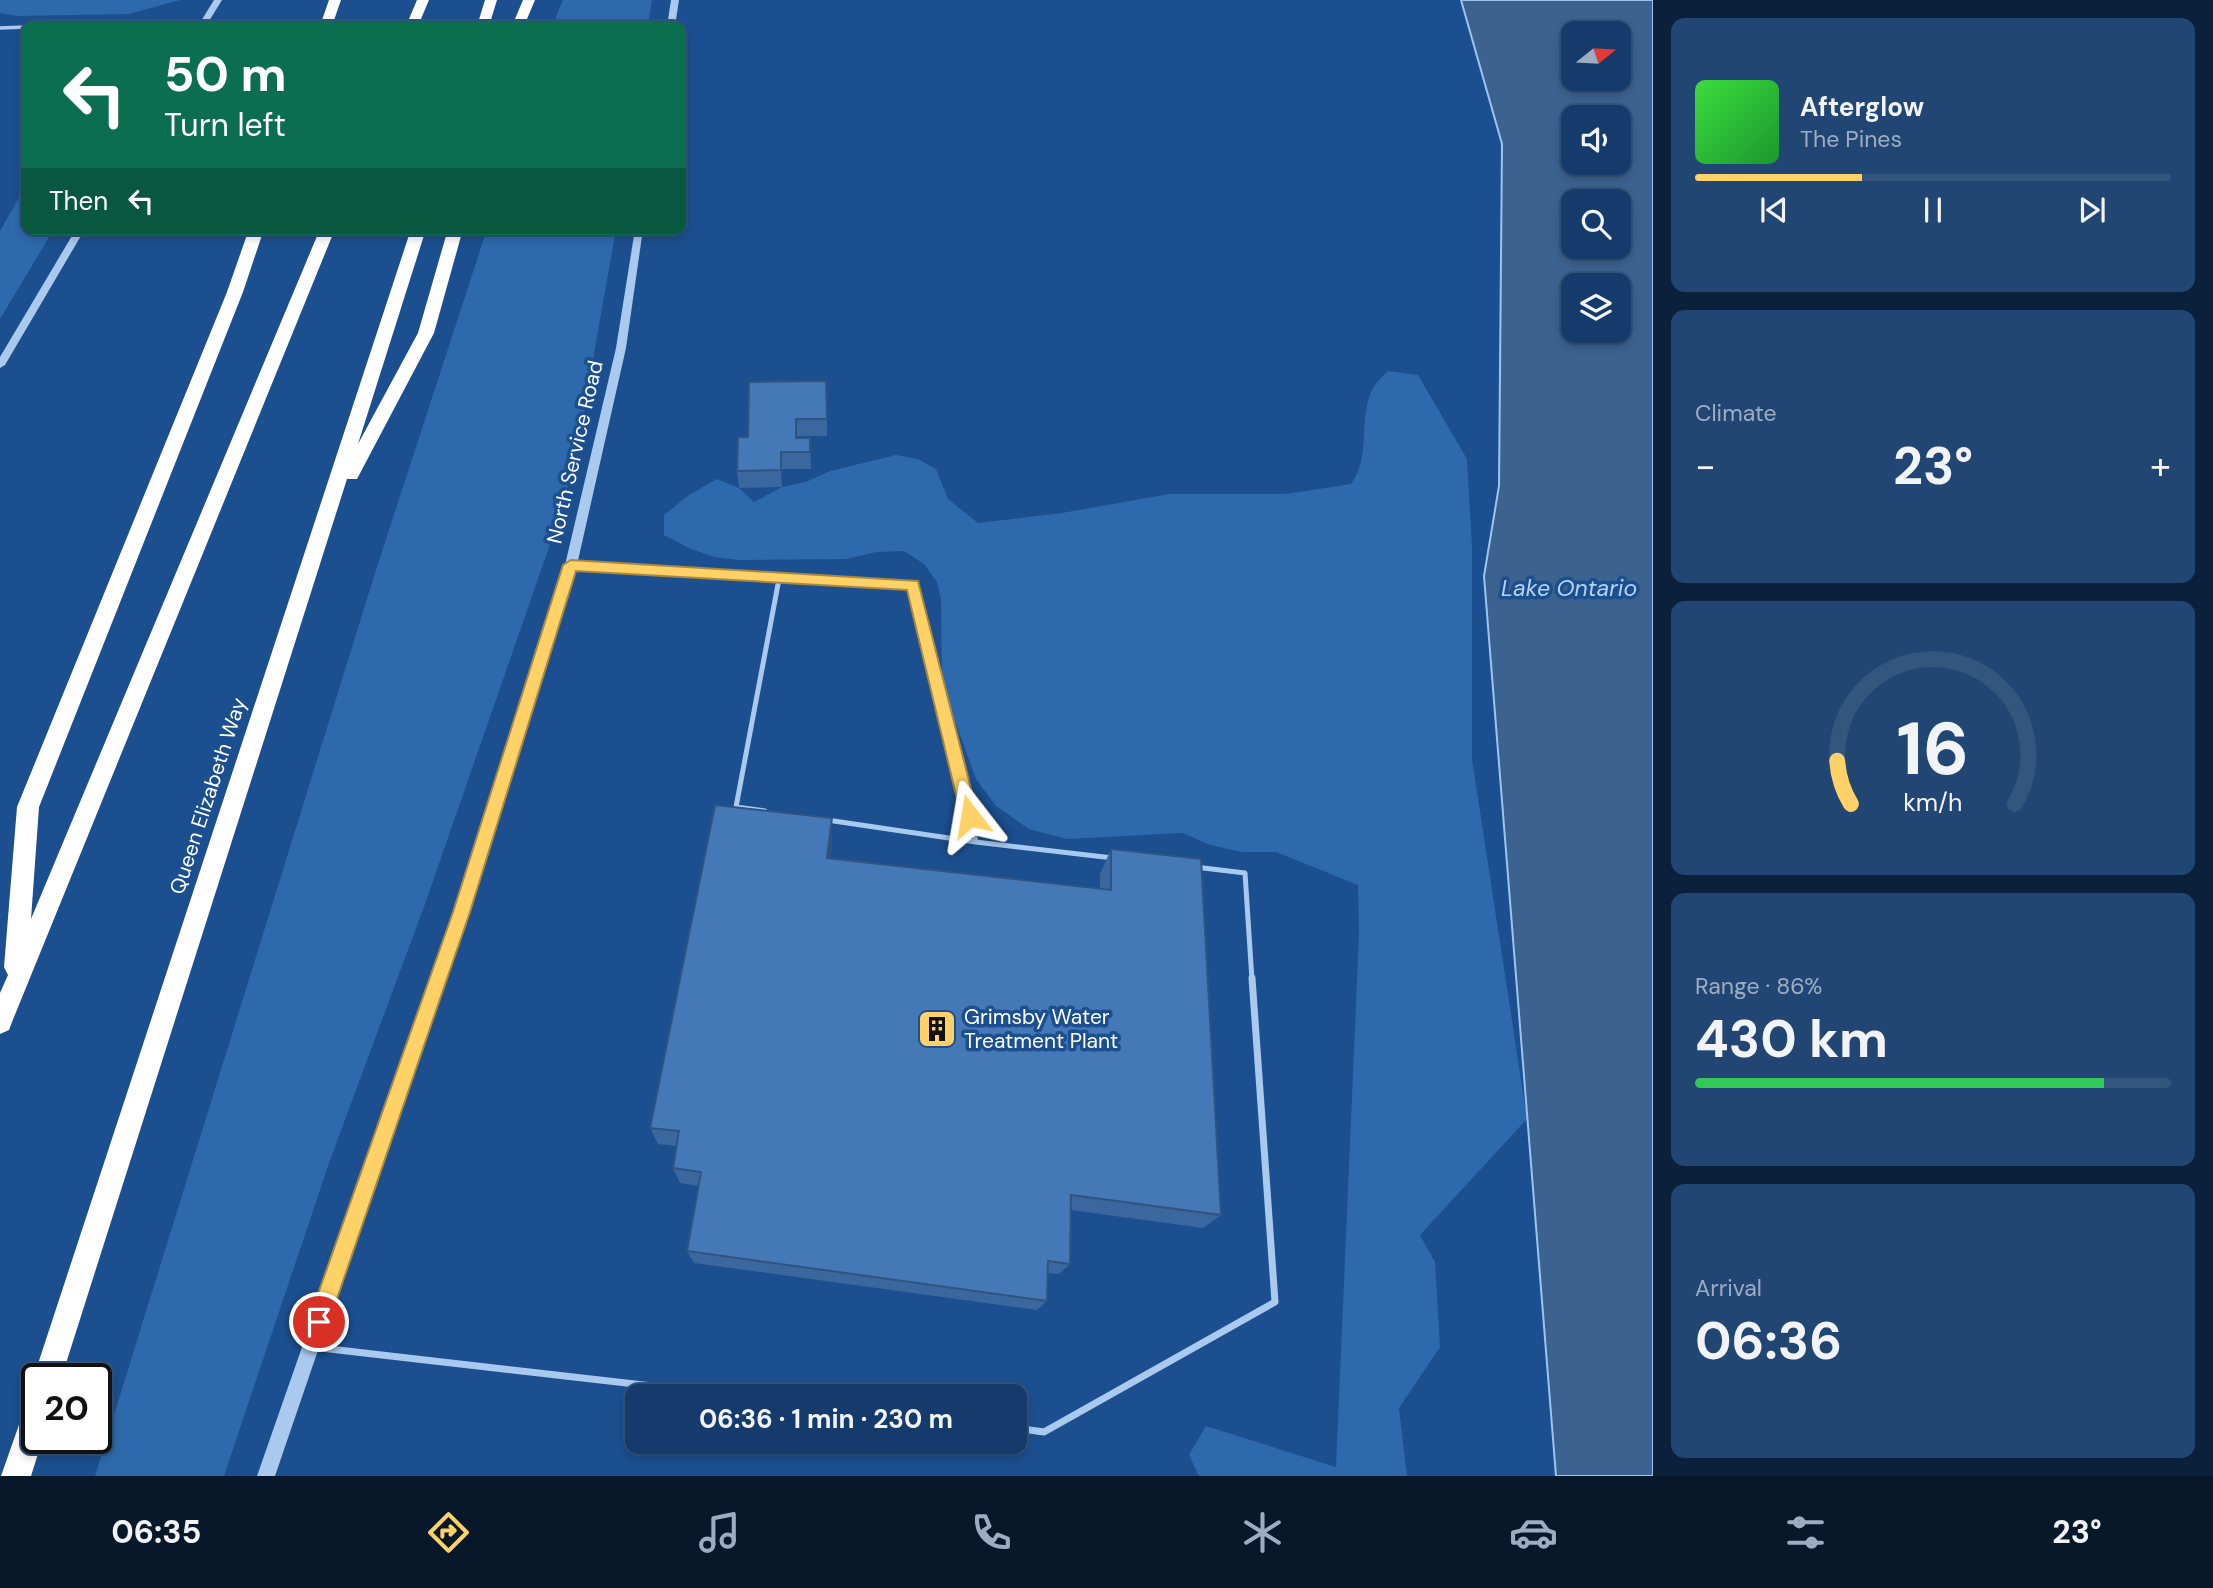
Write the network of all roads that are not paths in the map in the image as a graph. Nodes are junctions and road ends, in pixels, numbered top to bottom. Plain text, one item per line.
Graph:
1 (218, 0) edge
2 (335, 0) edge
3 (423, 0) edge
4 (491, 0) edge
5 (529, 0) edge
6 (675, 0) edge
7 (205, 21) edge
8 (329, 21) edge
9 (414, 21) edge
10 (485, 21) edge
11 (520, 21) edge
12 (672, 21) edge
13 (21, 27) edge
14 (0, 28) edge
15 (77, 235) edge
16 (255, 235) edge
17 (326, 235) edge
18 (417, 235) edge
19 (455, 235) edge
20 (638, 235) edge
21 (0, 365) edge
22 (326, 523) junction
23 (571, 565) junction
24 (779, 577) junction
25 (776, 813) edge
26 (816, 818) edge
27 (976, 842) junction
28 (1124, 859) edge
29 (1192, 867) edge
30 (14, 986) junction
31 (0, 1021) edge
32 (310, 1347) junction
33 (52, 1363) edge
34 (635, 1384) edge
35 (1027, 1430) edge
36 (23, 1454) edge
37 (16, 1476) edge
38 (266, 1476) edge

1 - 7 street
2 - 8 highway
3 - 9 highway
4 - 10 highway
5 - 11 highway
6 - 12 street
13 - 14 lane
15 - 21 street
16 - 30 highway
17 - 30 highway
18 - 22 highway, Queen Elizabeth Way
19 - 22 highway
20 - 23 street, North Service Road
22 - 33 highway, Queen Elizabeth Way
23 - 24 lane
23 - 32 street, North Service Road
24 - 25 lane
24 - 27 lane
26 - 27 lane
27 - 28 lane
29 - 35 lane
30 - 31 highway
32 - 34 lane
32 - 38 street, North Service Road
36 - 37 highway

